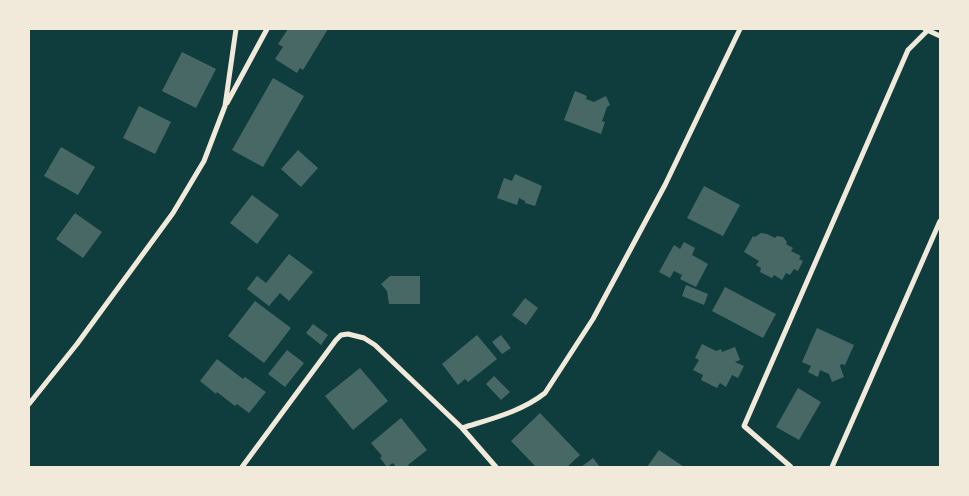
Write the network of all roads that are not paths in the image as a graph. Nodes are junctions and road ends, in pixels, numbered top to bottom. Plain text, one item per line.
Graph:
1 (236, 29) edge
2 (267, 29) edge
3 (740, 29) edge
4 (926, 30) edge
5 (940, 36) edge
6 (225, 106) junction
7 (940, 221) edge
8 (29, 404) edge
9 (462, 428) junction
10 (242, 467) edge
11 (496, 467) edge
12 (790, 467) edge
13 (832, 467) edge

1 - 6 street
2 - 6 street
3 - 9 street
4 - 5 street
4 - 12 street
6 - 8 street
7 - 13 street
9 - 10 street
9 - 11 street

